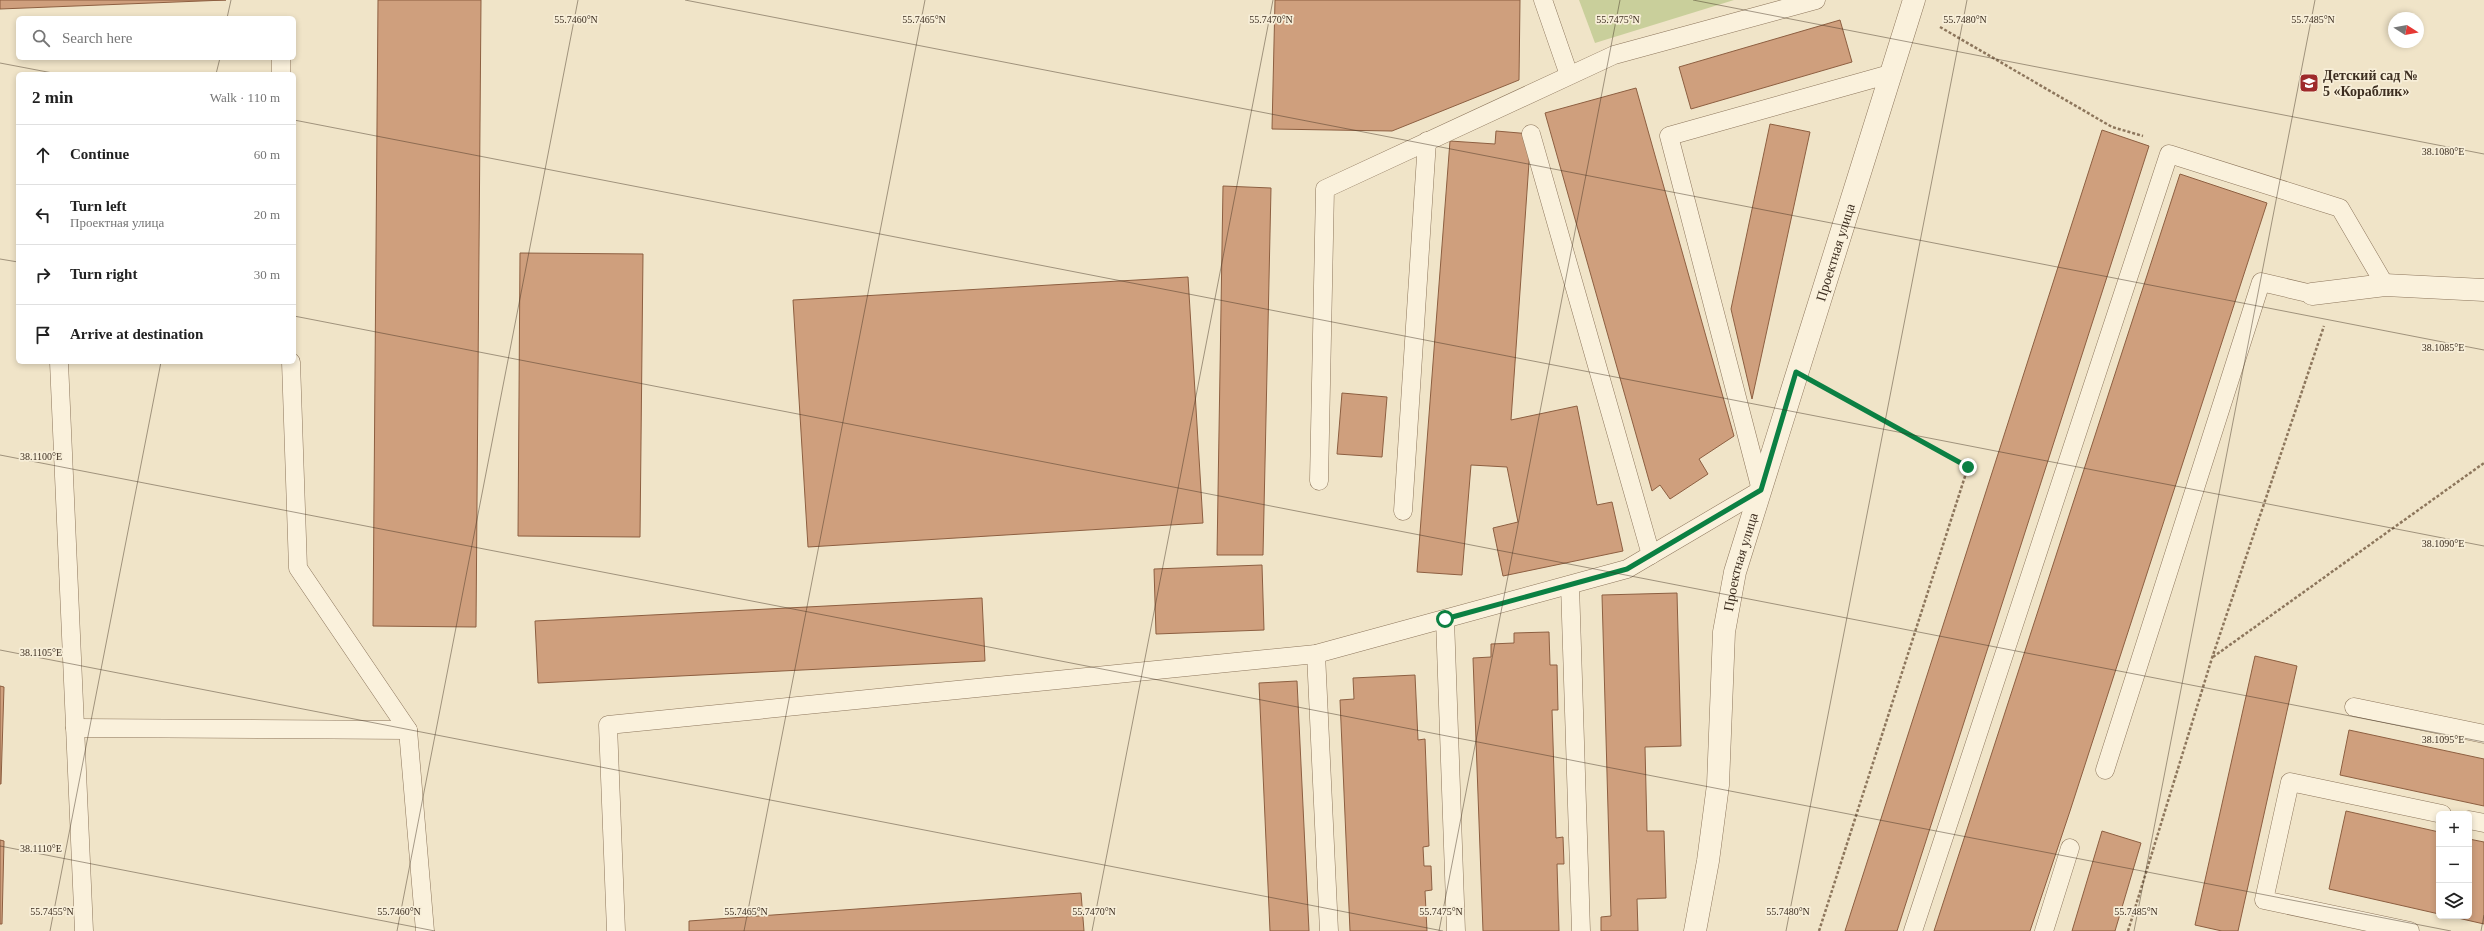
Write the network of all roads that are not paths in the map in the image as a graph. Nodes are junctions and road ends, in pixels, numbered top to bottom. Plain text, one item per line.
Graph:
1 (1543, 0) edge
2 (1816, 0) edge
3 (1912, 5) edge
4 (281, 60) edge
5 (281, 72) edge
6 (1890, 74) junction
7 (1569, 75) junction
8 (1532, 134) dead end
9 (1427, 141) junction
10 (2385, 285) junction
11 (2484, 290) edge
12 (2312, 294) joint
13 (59, 364) edge
14 (291, 364) edge
15 (1319, 481) dead end
16 (1761, 490) junction
17 (1403, 512) dead end
18 (1651, 555) junction
19 (1570, 585) junction
20 (1445, 619) junction
21 (1316, 654) junction
22 (2354, 707) dead end
23 (75, 728) junction
24 (408, 730) junction
25 (2484, 734) edge
26 (2105, 770) dead end
27 (2436, 813) edge
28 (2472, 821) edge
29 (2484, 823) edge
30 (2070, 848) dead end
31 (84, 931) edge
32 (425, 931) edge
33 (616, 931) edge
34 (1329, 931) edge
35 (1456, 931) edge
36 (1581, 931) edge
37 (1695, 931) edge
38 (1913, 931) edge
39 (2044, 931) edge
40 (2410, 931) edge

1 - 7 lane
2 - 7 lane
3 - 6 street, Проектная улица
4 - 5 lane
6 - 16 street, Проектная улица
6 - 16 lane
7 - 9 lane
8 - 18 lane
9 - 15 lane
9 - 17 lane
10 - 11 street
10 - 12 street
10 - 38 lane
12 - 26 lane
13 - 23 lane
14 - 24 lane
16 - 18 lane
16 - 37 street, Проектная улица
18 - 19 lane
19 - 20 lane
19 - 36 lane
20 - 21 lane
20 - 35 lane
21 - 33 lane
21 - 34 lane
22 - 25 lane
23 - 24 lane
23 - 31 lane
24 - 32 lane
27 - 40 lane
28 - 29 lane
30 - 39 lane

